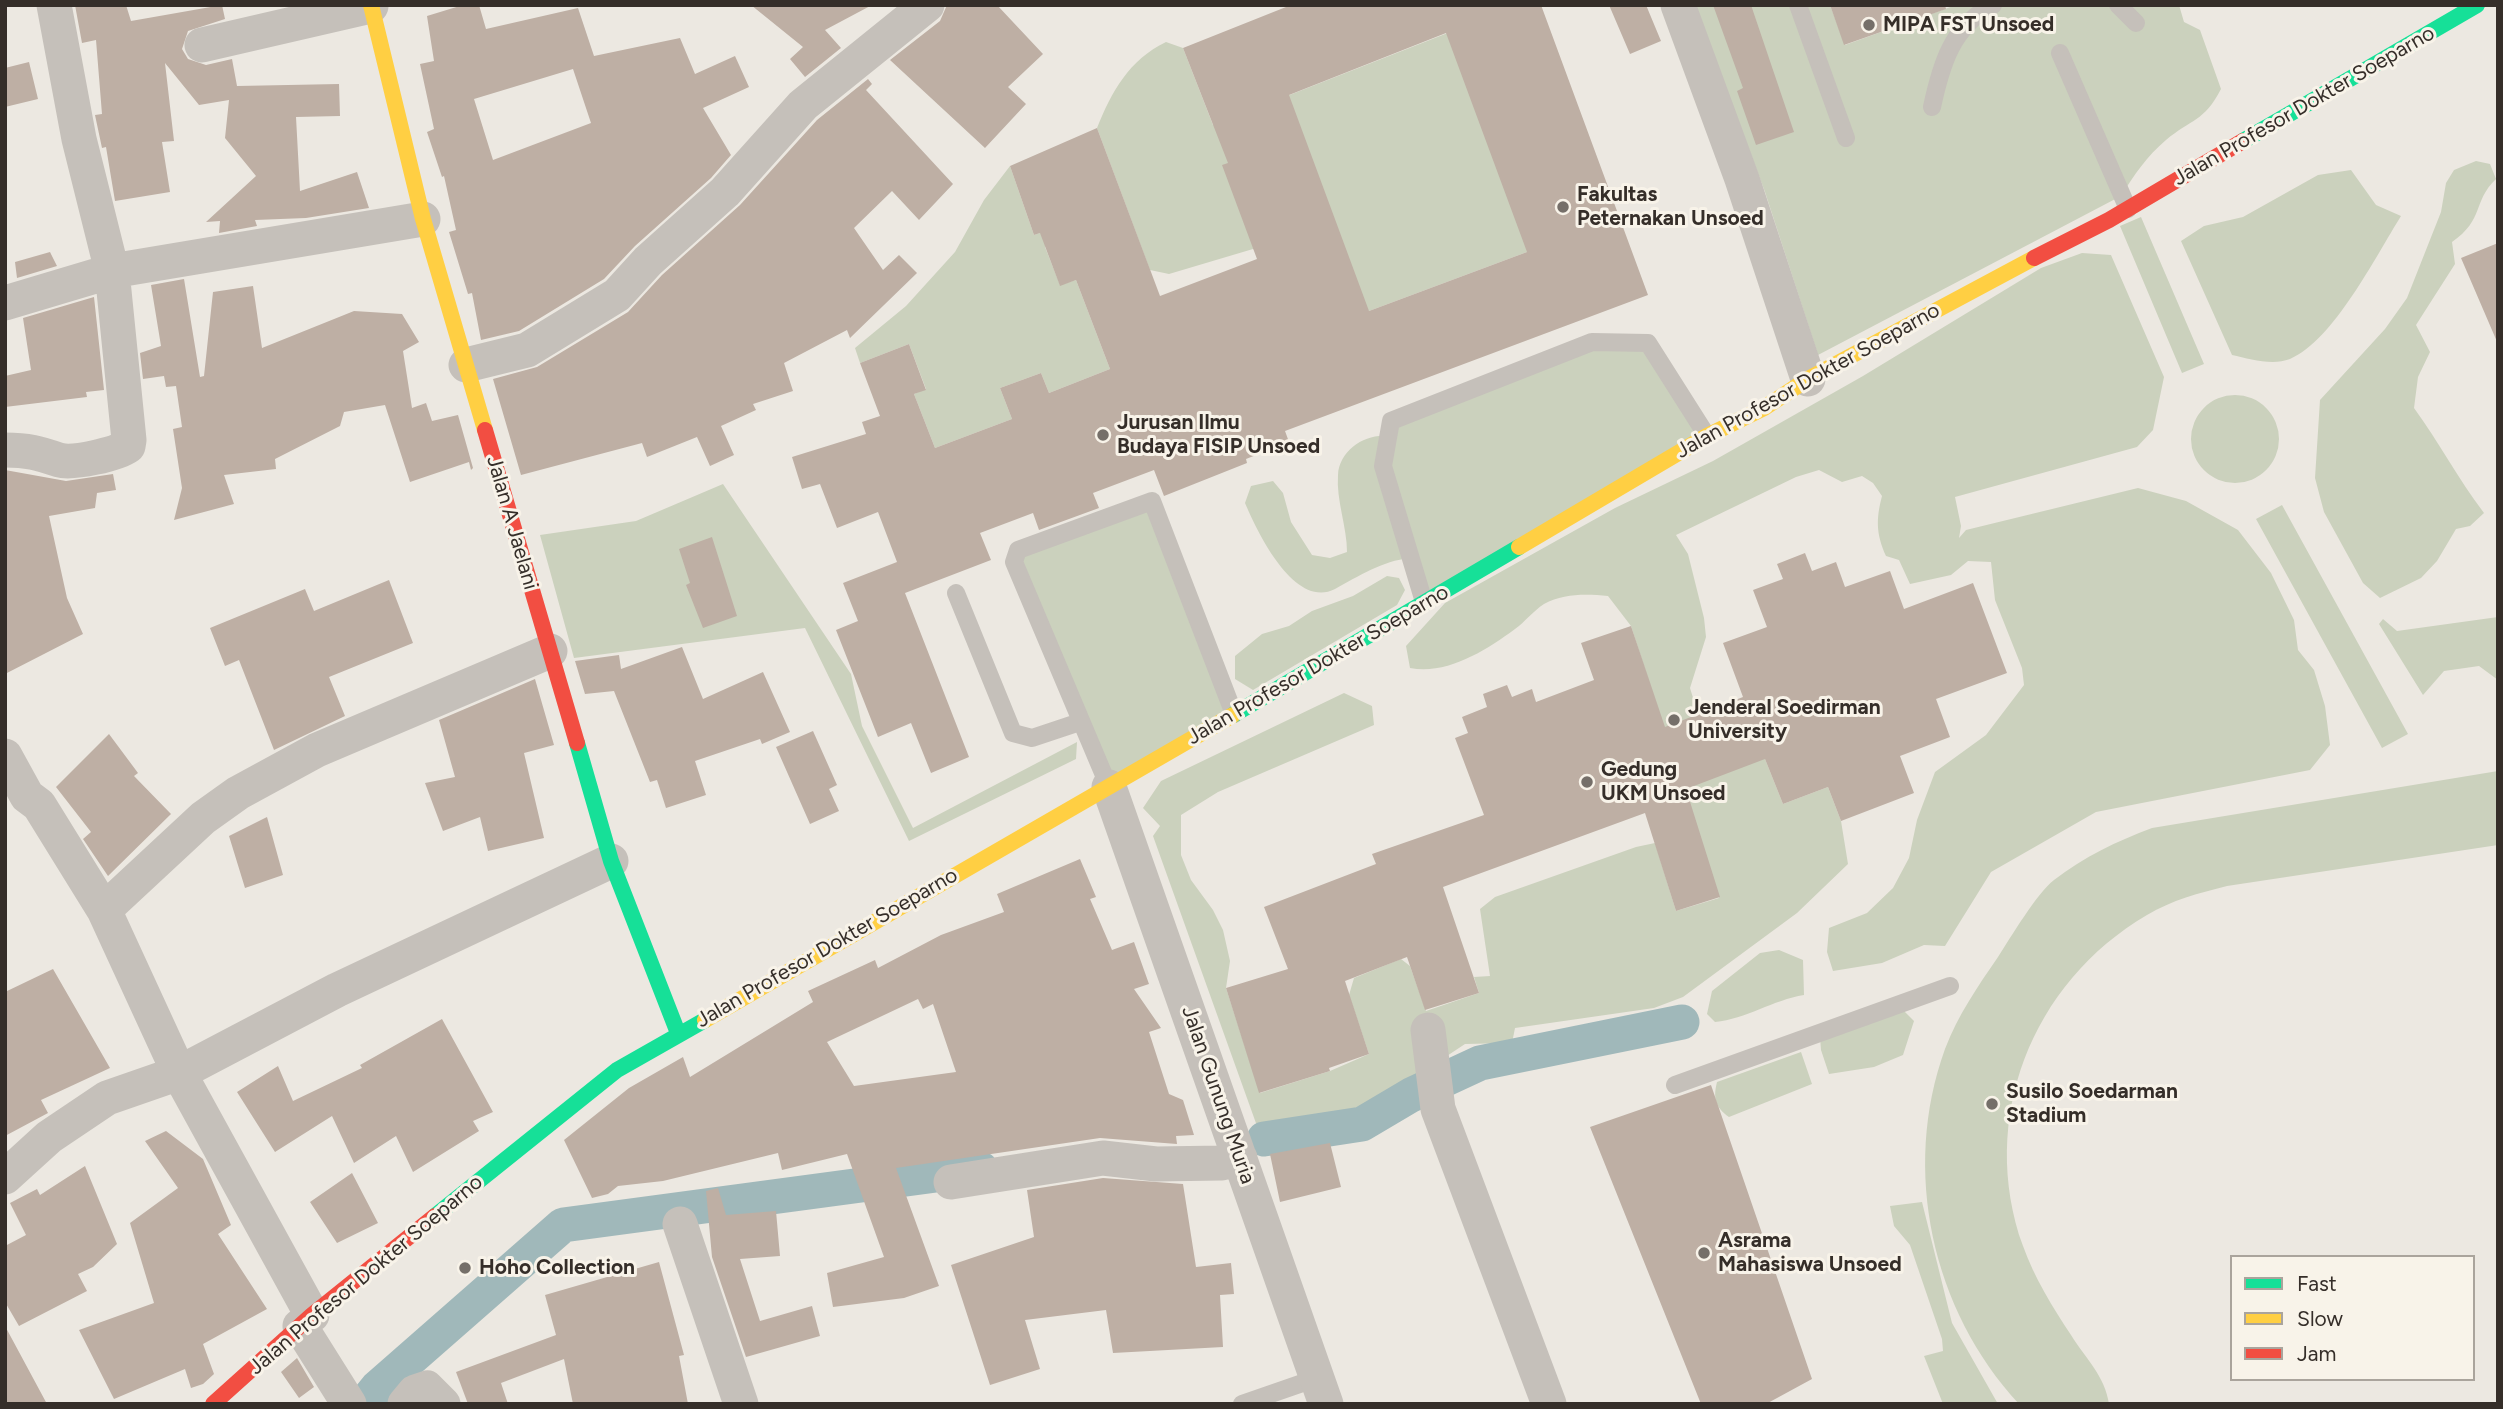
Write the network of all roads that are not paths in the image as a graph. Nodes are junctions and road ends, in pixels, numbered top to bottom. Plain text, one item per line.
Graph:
1 (54, 5) edge
2 (928, 5) edge
3 (1678, 5) edge
4 (1798, 5) edge
5 (1993, 5) edge
6 (2118, 5) edge
7 (2477, 5) edge
8 (371, 6) edge
9 (2136, 23) dead end
10 (202, 45) dead end
11 (2060, 53) dead end
12 (1932, 107) dead end
13 (1846, 138) dead end
14 (2128, 209) junction
15 (423, 219) junction
16 (112, 271) junction
17 (5, 303) edge
18 (466, 365) junction
19 (1808, 379) junction
20 (1707, 436) junction
21 (5, 450) edge
22 (956, 593) dead end
23 (1424, 602) junction
24 (550, 651) junction
25 (1234, 714) junction
26 (1080, 722) junction
27 (5, 756) edge
28 (1109, 787) junction
29 (16, 799) edge
30 (611, 861) junction
31 (104, 910) junction
32 (1950, 986) dead end
33 (678, 1033) junction
34 (1431, 1046) dead end
35 (179, 1073) junction
36 (1675, 1086) dead end
37 (1240, 1158) junction
38 (5, 1177) edge
39 (951, 1182) dead end
40 (680, 1224) dead end
41 (306, 1321) junction
42 (1321, 1391) edge
43 (344, 1398) edge
44 (212, 1404) edge
45 (405, 1404) edge
46 (443, 1404) edge
47 (741, 1404) edge
48 (1242, 1404) edge
49 (1549, 1404) edge

1 - 16 street
2 - 18 street
3 - 19 street
4 - 13 lane
5 - 12 lane
6 - 9 lane
7 - 14 street, Jalan Profesor Dokter Soeparno
8 - 10 street
8 - 15 street, Jalan A Jaelani
11 - 14 lane
14 - 19 street, Jalan Profesor Dokter Soeparno
15 - 16 street
15 - 18 street, Jalan A Jaelani
16 - 17 street
16 - 21 street
18 - 24 street, Jalan A Jaelani
19 - 20 street, Jalan Profesor Dokter Soeparno
20 - 23 street, Jalan Profesor Dokter Soeparno
20 - 23 lane
22 - 26 lane
23 - 25 street, Jalan Profesor Dokter Soeparno
24 - 30 street, Jalan A Jaelani
24 - 31 street
25 - 26 lane
25 - 28 street, Jalan Profesor Dokter Soeparno
26 - 28 lane
27 - 29 street
28 - 33 street, Jalan Profesor Dokter Soeparno
28 - 37 street, Jalan Gunung Muria
29 - 31 street
30 - 33 street, Jalan A Jaelani
30 - 35 street
31 - 35 street
32 - 36 lane
33 - 41 street, Jalan Profesor Dokter Soeparno
34 - 49 street
35 - 38 street
35 - 41 street
37 - 39 street
37 - 42 street, Jalan Gunung Muria
40 - 47 street
41 - 43 street
41 - 44 street, Jalan Profesor Dokter Soeparno
42 - 48 lane
45 - 46 street

